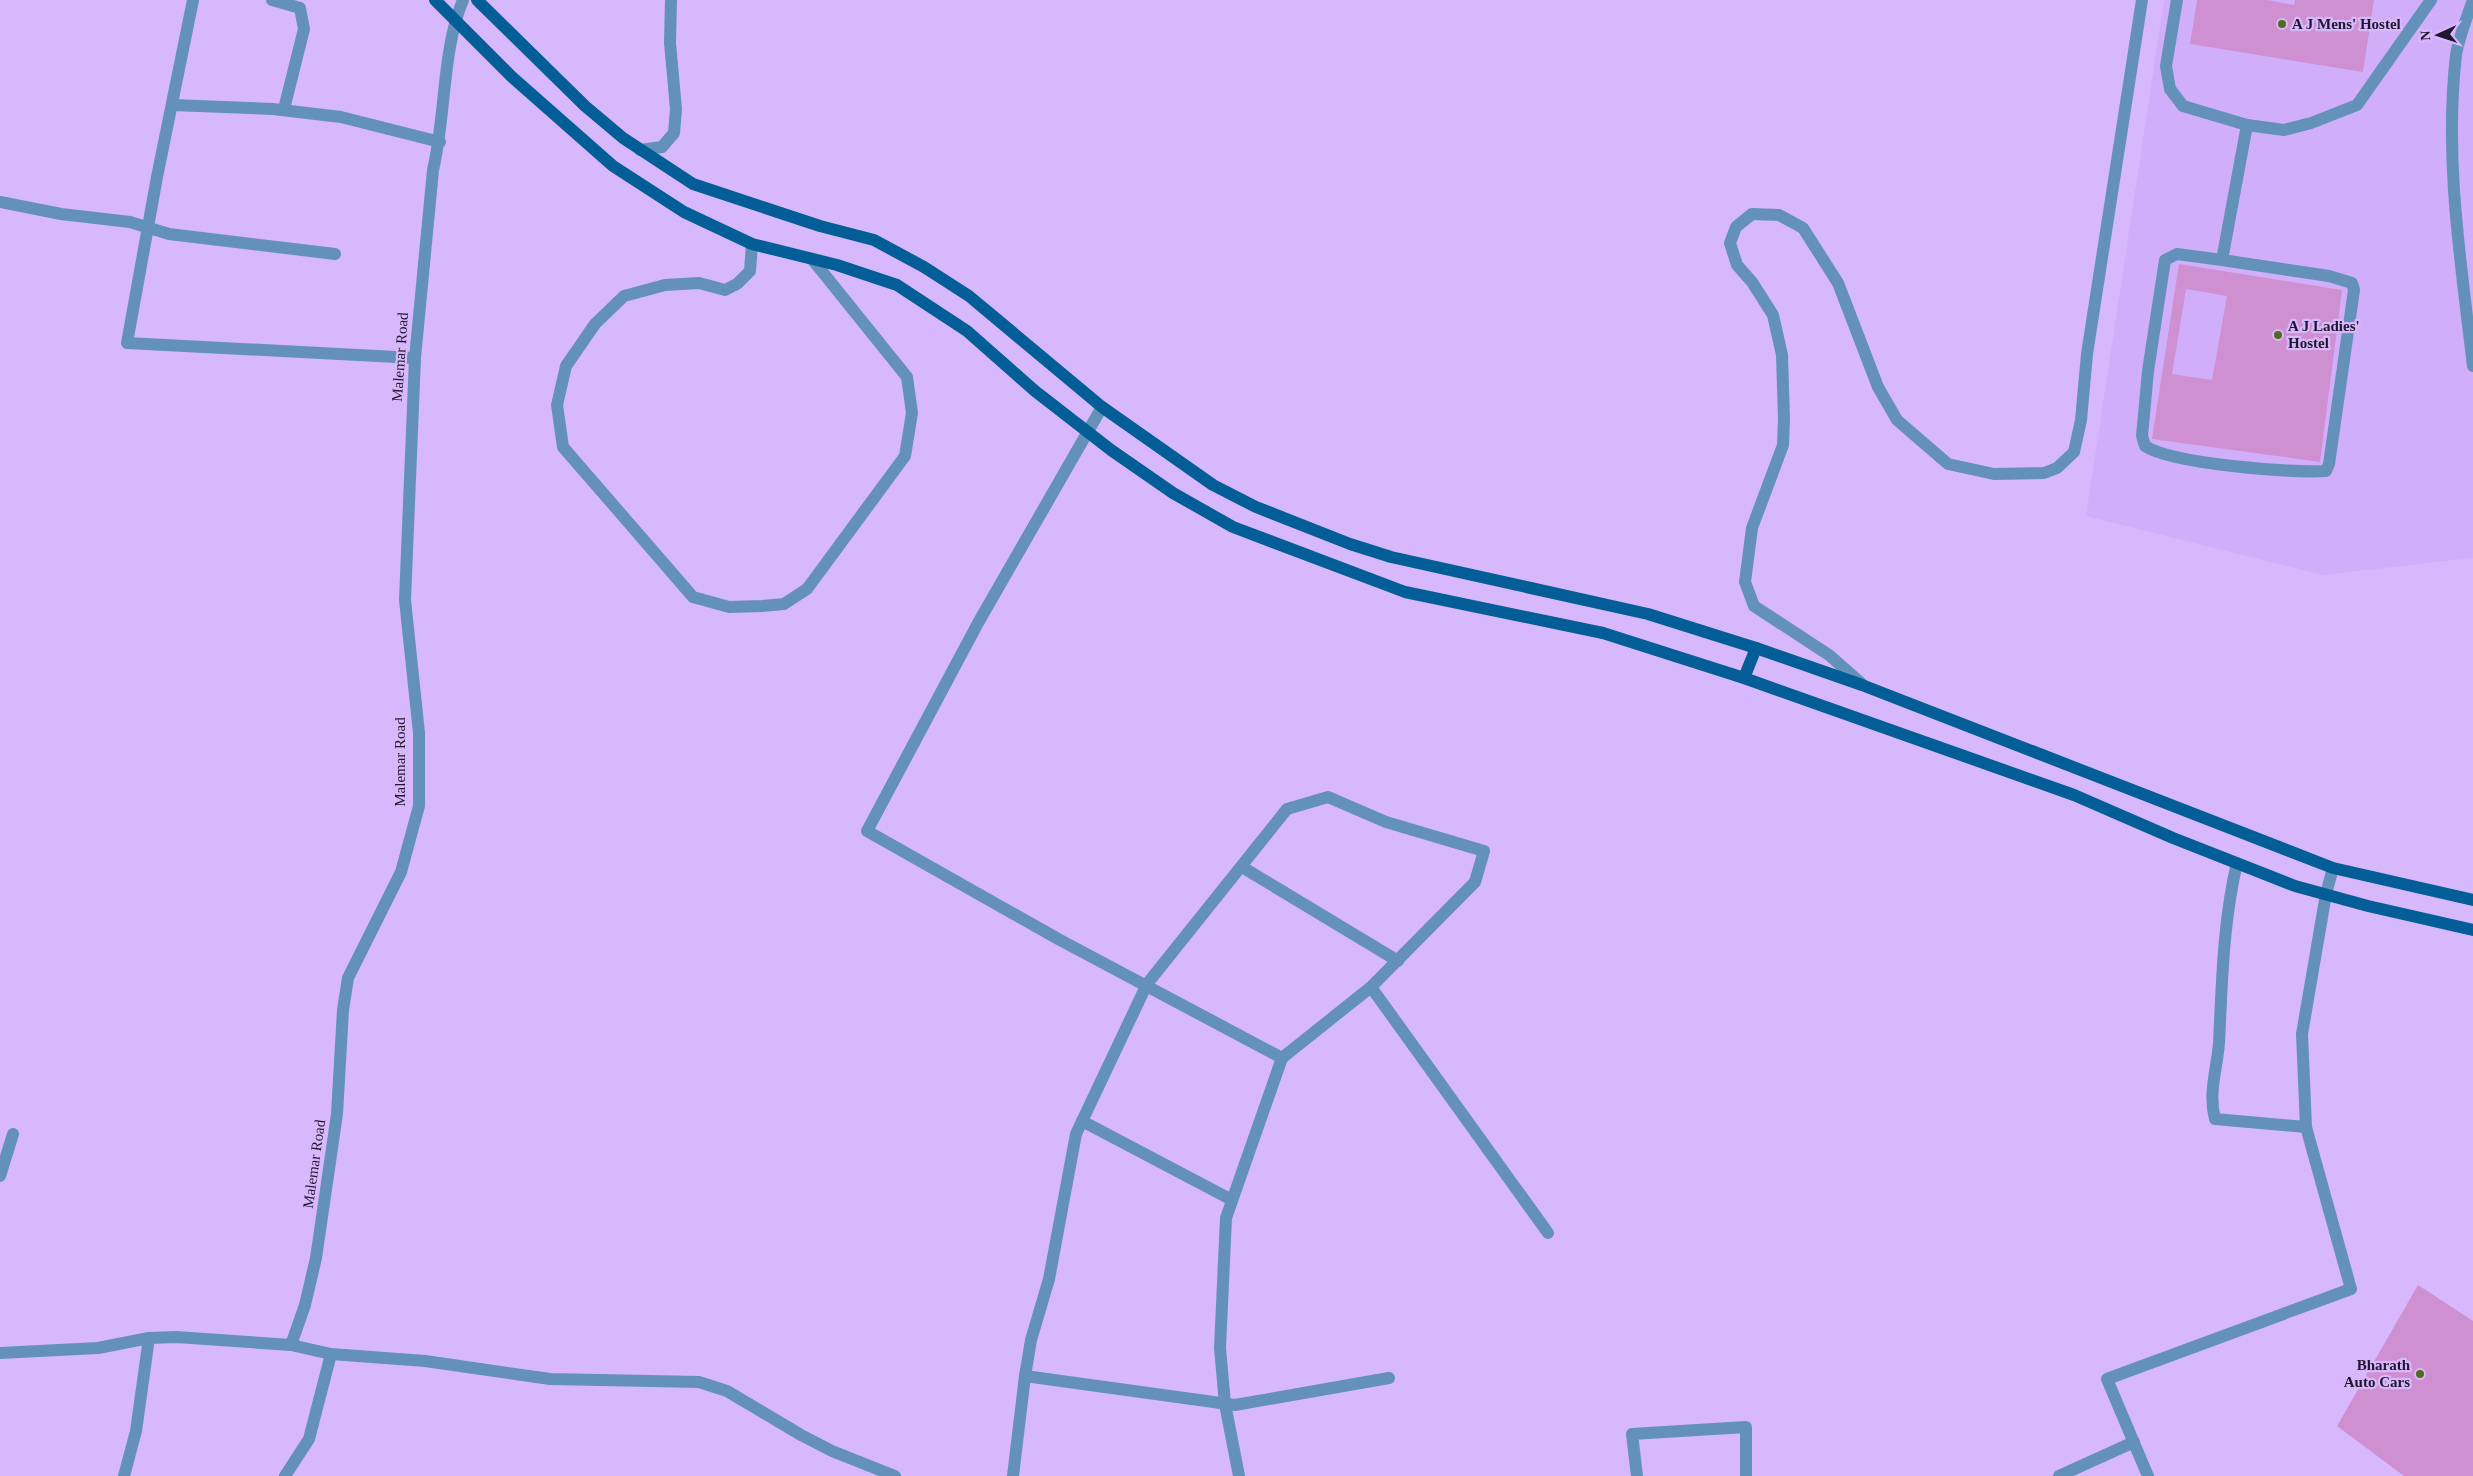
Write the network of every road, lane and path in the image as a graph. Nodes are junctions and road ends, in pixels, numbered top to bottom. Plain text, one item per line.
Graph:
1 (193, 0) edge
2 (272, 0) edge
3 (435, 0) edge
4 (463, 0) edge
5 (477, 0) edge
6 (671, 0) edge
7 (2142, 0) edge
8 (2177, 0) edge
9 (2431, 0) edge
10 (2473, 0) edge
11 (2470, 17) edge
12 (454, 22) junction
13 (172, 105) junction
14 (284, 110) junction
15 (2247, 125) junction
16 (440, 142) junction
17 (640, 150) junction
18 (0, 202) edge
19 (148, 228) junction
20 (752, 244) junction
21 (335, 254) dead end
22 (812, 259) junction
23 (2222, 260) junction
24 (415, 358) junction
25 (2473, 366) edge
26 (1102, 407) junction
27 (1087, 432) junction
28 (1756, 648) junction
29 (1744, 678) junction
30 (1862, 685) junction
31 (2237, 863) junction
32 (1242, 867) junction
33 (2333, 868) junction
34 (2326, 894) junction
35 (2473, 900) edge
36 (2473, 930) edge
37 (1398, 961) junction
38 (1147, 984) junction
39 (1372, 987) junction
40 (1282, 1058) junction
41 (1082, 1121) junction
42 (2306, 1127) junction
43 (13, 1134) dead end
44 (0, 1176) edge
45 (1232, 1200) junction
46 (1548, 1233) dead end
47 (149, 1338) junction
48 (291, 1346) junction
49 (0, 1353) edge
50 (331, 1354) junction
51 (1025, 1376) junction
52 (1389, 1378) dead end
53 (1225, 1404) junction
54 (2134, 1442) junction
55 (124, 1476) edge
56 (285, 1476) edge
57 (895, 1476) edge
58 (1013, 1476) edge
59 (1239, 1476) edge
60 (1637, 1476) edge
61 (1746, 1476) edge
62 (2059, 1476) edge
63 (2148, 1476) edge

1 - 13 street
2 - 14 street
3 - 12 main road
4 - 12 street, Malemar Road
5 - 17 main road
6 - 17 street
7 - 30 street
8 - 15 street
9 - 15 street
10 - 11 street
11 - 25 street
12 - 16 street, Malemar Road
12 - 20 main road
13 - 14 street
13 - 19 street
14 - 16 street
15 - 23 street
16 - 24 street, Malemar Road
17 - 26 main road
18 - 19 street
19 - 21 street
19 - 24 street
20 - 22 main road
20 - 22 street
22 - 27 main road
23 - 23 street
24 - 48 street, Malemar Road
26 - 27 street
26 - 28 main road
27 - 29 main road
27 - 38 street
28 - 29 main road
28 - 30 main road
29 - 31 main road
30 - 33 main road
31 - 34 main road
31 - 42 street
32 - 37 street
32 - 37 street
32 - 38 street
33 - 34 street
33 - 35 main road
34 - 36 main road
34 - 42 street
37 - 39 street
38 - 40 street
38 - 41 street
39 - 40 street
39 - 46 street
40 - 45 street
41 - 45 street
41 - 51 street
42 - 54 street
43 - 44 street
45 - 53 street
47 - 48 street
47 - 49 street
47 - 55 street
48 - 50 street
50 - 56 street
50 - 57 street
51 - 53 street
51 - 58 street
52 - 53 street
53 - 59 street
54 - 62 street
54 - 63 street
60 - 61 street

